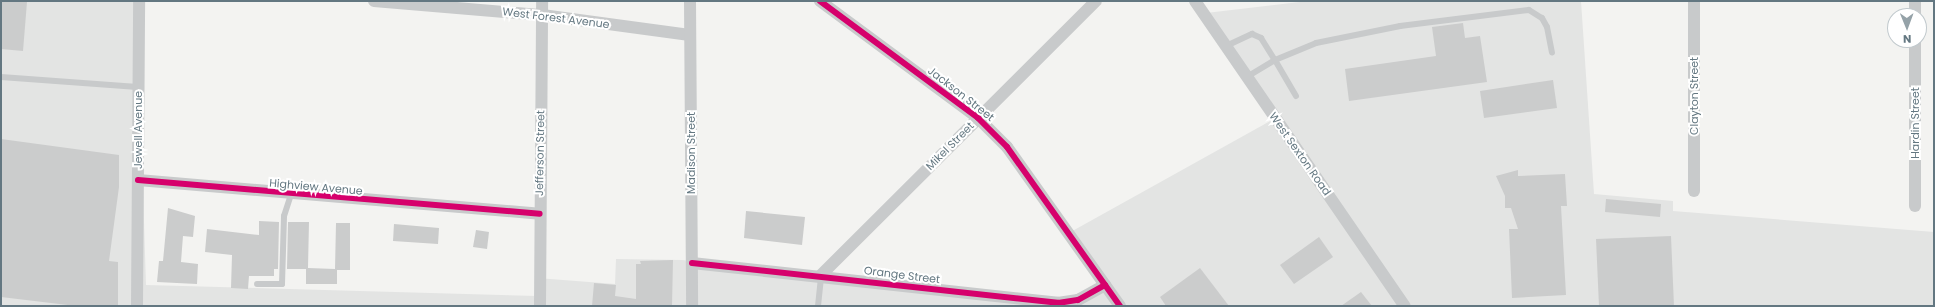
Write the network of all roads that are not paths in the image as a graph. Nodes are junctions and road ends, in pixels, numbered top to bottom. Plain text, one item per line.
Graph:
1 (139, 1) edge
2 (374, 1) edge
3 (542, 1) edge
4 (690, 1) edge
5 (820, 1) edge
6 (1096, 1) edge
7 (1195, 1) edge
8 (1694, 1) edge
9 (542, 16) junction
10 (690, 35) junction
11 (1226, 46) junction
12 (1915, 48) edge
13 (1552, 53) dead end
14 (1275, 60) junction
15 (1, 77) edge
16 (1247, 77) junction
17 (138, 87) junction
18 (1296, 96) dead end
19 (978, 118) junction
20 (138, 180) junction
21 (1694, 191) dead end
22 (291, 195) junction
23 (1915, 206) dead end
24 (540, 214) junction
25 (692, 263) junction
26 (821, 275) junction
27 (257, 284) dead end
28 (1105, 285) junction
29 (136, 306) edge
30 (540, 306) edge
31 (692, 306) edge
32 (818, 306) edge
33 (1120, 306) edge
34 (1405, 306) edge

1 - 17 street, Jewell Avenue
2 - 9 street, West Forest Avenue
3 - 9 street, Jefferson Street
4 - 10 street, Madison Street
5 - 19 street, Jackson Street
6 - 19 street, Mikel Street
7 - 11 street, West Sexton Road
8 - 21 street, Clayton Street
9 - 10 street, West Forest Avenue
9 - 24 street, Jefferson Street
10 - 25 street, Madison Street
11 - 14 lane
11 - 16 street, West Sexton Road
12 - 23 street, Hardin Street
13 - 14 lane
14 - 16 lane
14 - 18 lane
15 - 17 lane
16 - 34 street, West Sexton Road
17 - 20 street, Jewell Avenue
19 - 26 street, Mikel Street
19 - 28 street, Jackson Street
20 - 22 street, Highview Avenue
20 - 29 street, Jewell Avenue
22 - 24 street, Highview Avenue
22 - 27 lane
24 - 30 street, Jefferson Street
25 - 26 street, Orange Street
25 - 31 street, Madison Street
26 - 28 street, Orange Street
26 - 32 lane
28 - 33 street, Jackson Street

